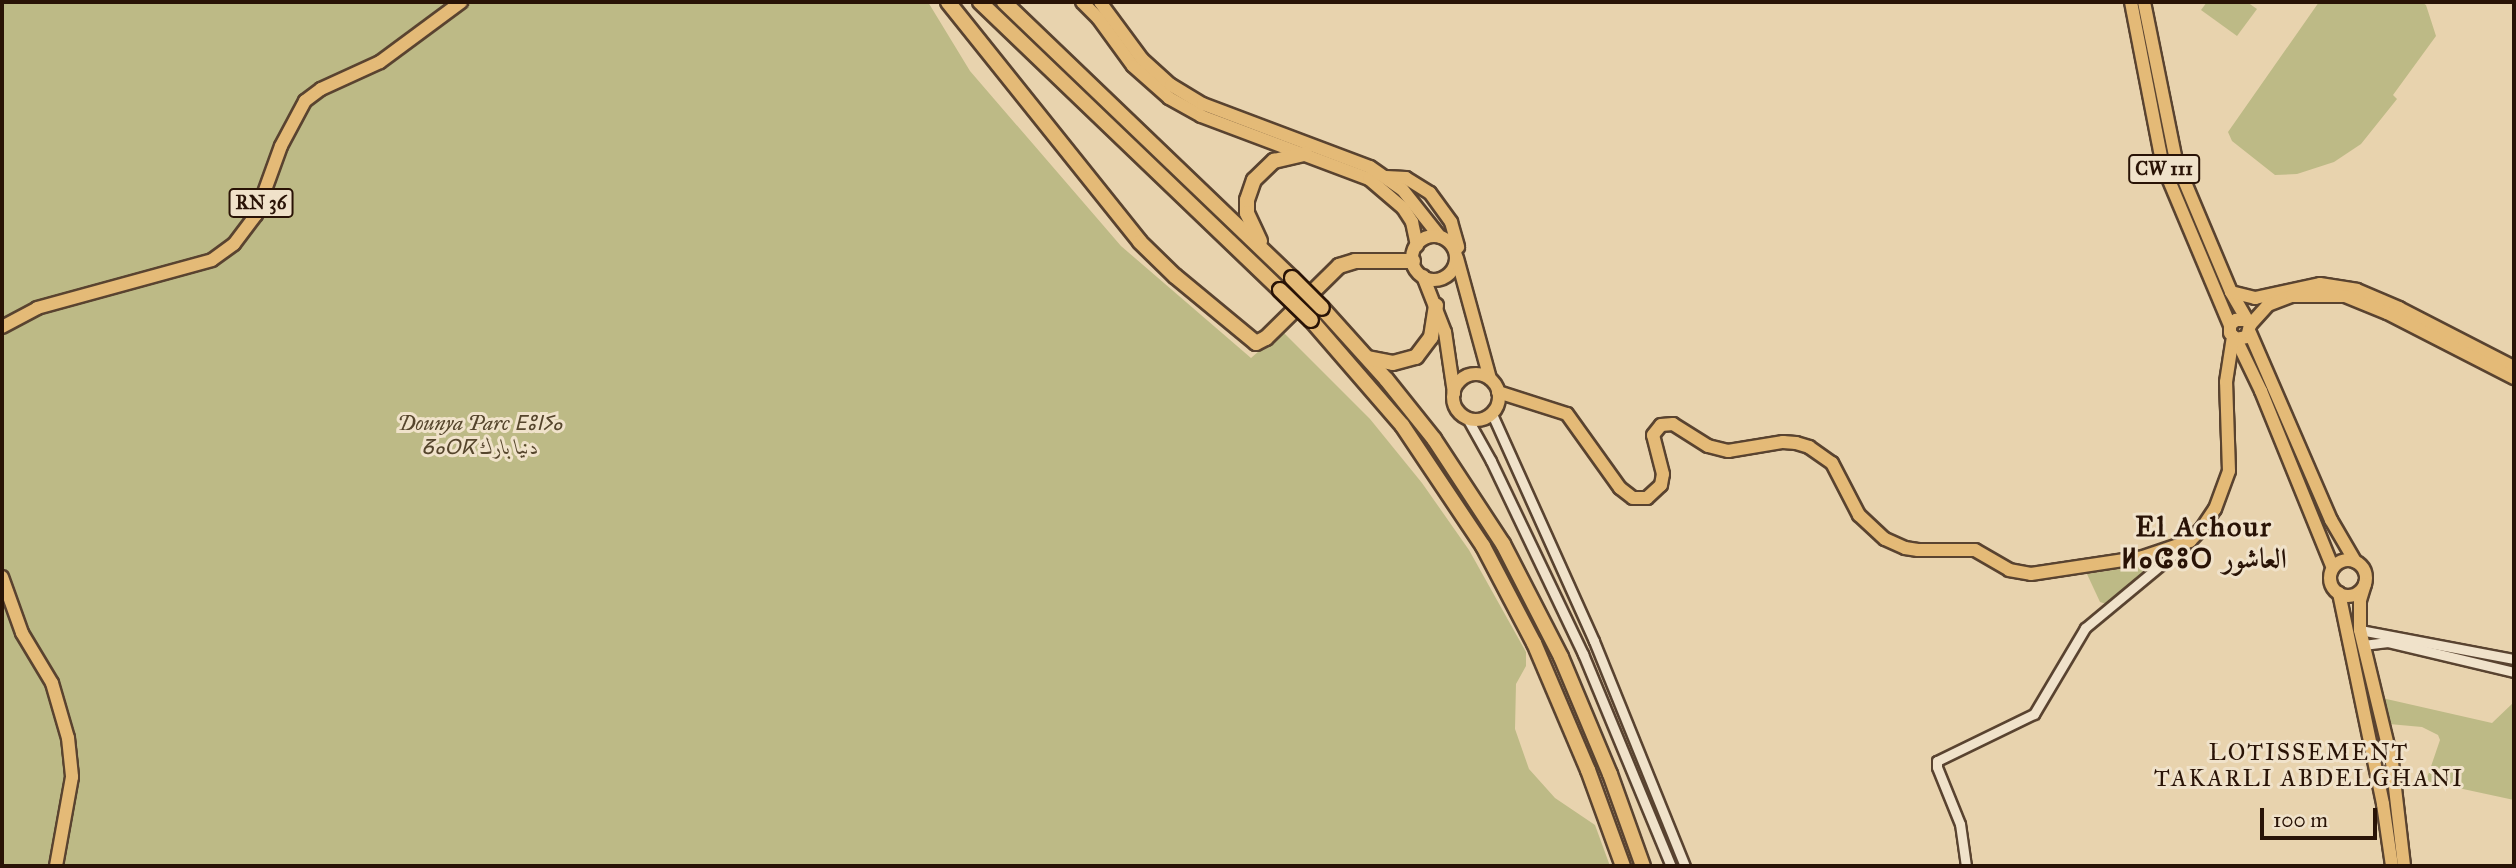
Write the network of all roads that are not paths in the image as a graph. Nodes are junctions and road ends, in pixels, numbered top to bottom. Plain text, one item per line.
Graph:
1 (461, 2) edge
2 (948, 2) edge
3 (980, 2) edge
4 (1004, 2) edge
5 (1082, 2) edge
6 (1100, 2) edge
7 (2131, 2) edge
8 (2144, 2) edge
9 (1305, 154) junction
10 (1387, 177) junction
11 (1440, 237) junction
12 (1417, 244) junction
13 (1457, 252) junction
14 (1270, 257) junction
15 (1413, 261) junction
16 (1423, 276) junction
17 (2231, 292) junction
18 (1436, 305) junction
19 (2248, 326) junction
20 (2, 327) edge
21 (2233, 334) junction
22 (1368, 358) junction
23 (2514, 367) edge
24 (2514, 378) edge
25 (1490, 379) junction
26 (1498, 392) junction
27 (1454, 393) junction
28 (1522, 402) junction
29 (1494, 410) junction
30 (1467, 418) junction
31 (2190, 541) junction
32 (2355, 561) junction
33 (2333, 568) junction
34 (2, 577) edge
35 (2365, 584) junction
36 (2339, 593) junction
37 (2361, 630) junction
38 (2363, 645) junction
39 (2514, 659) edge
40 (2514, 672) edge
41 (56, 866) edge
42 (1623, 866) edge
43 (1643, 866) edge
44 (1671, 866) edge
45 (1685, 866) edge
46 (1966, 866) edge
47 (2392, 866) edge
48 (2404, 866) edge

1 - 20 main road, RN 36
2 - 15 highway
3 - 42 highway, bridge
4 - 14 highway
5 - 9 main road
6 - 10 main road
7 - 21 main road, CW 111
8 - 17 main road
9 - 12 main road
9 - 14 highway
10 - 11 main road
10 - 13 main road
11 - 12 main road
11 - 13 main road
12 - 15 main road
13 - 16 main road
13 - 25 main road
14 - 22 highway, bridge
15 - 16 main road
16 - 18 main road
17 - 19 main road
17 - 23 main road
18 - 22 highway
18 - 27 main road
19 - 21 main road
19 - 21 main road
19 - 24 main road
19 - 32 main road
21 - 31 main road
21 - 33 main road, CW 111
22 - 43 highway
25 - 26 main road
25 - 27 main road
26 - 28 main road
26 - 29 main road
27 - 30 main road
28 - 29 main road
28 - 31 main road
29 - 30 main road
29 - 45 street
30 - 44 street
31 - 46 street
32 - 33 main road
32 - 35 main road
33 - 36 main road
34 - 41 main road
35 - 36 main road
35 - 37 main road
36 - 47 main road
37 - 38 main road
37 - 39 street
38 - 40 street
38 - 48 main road

